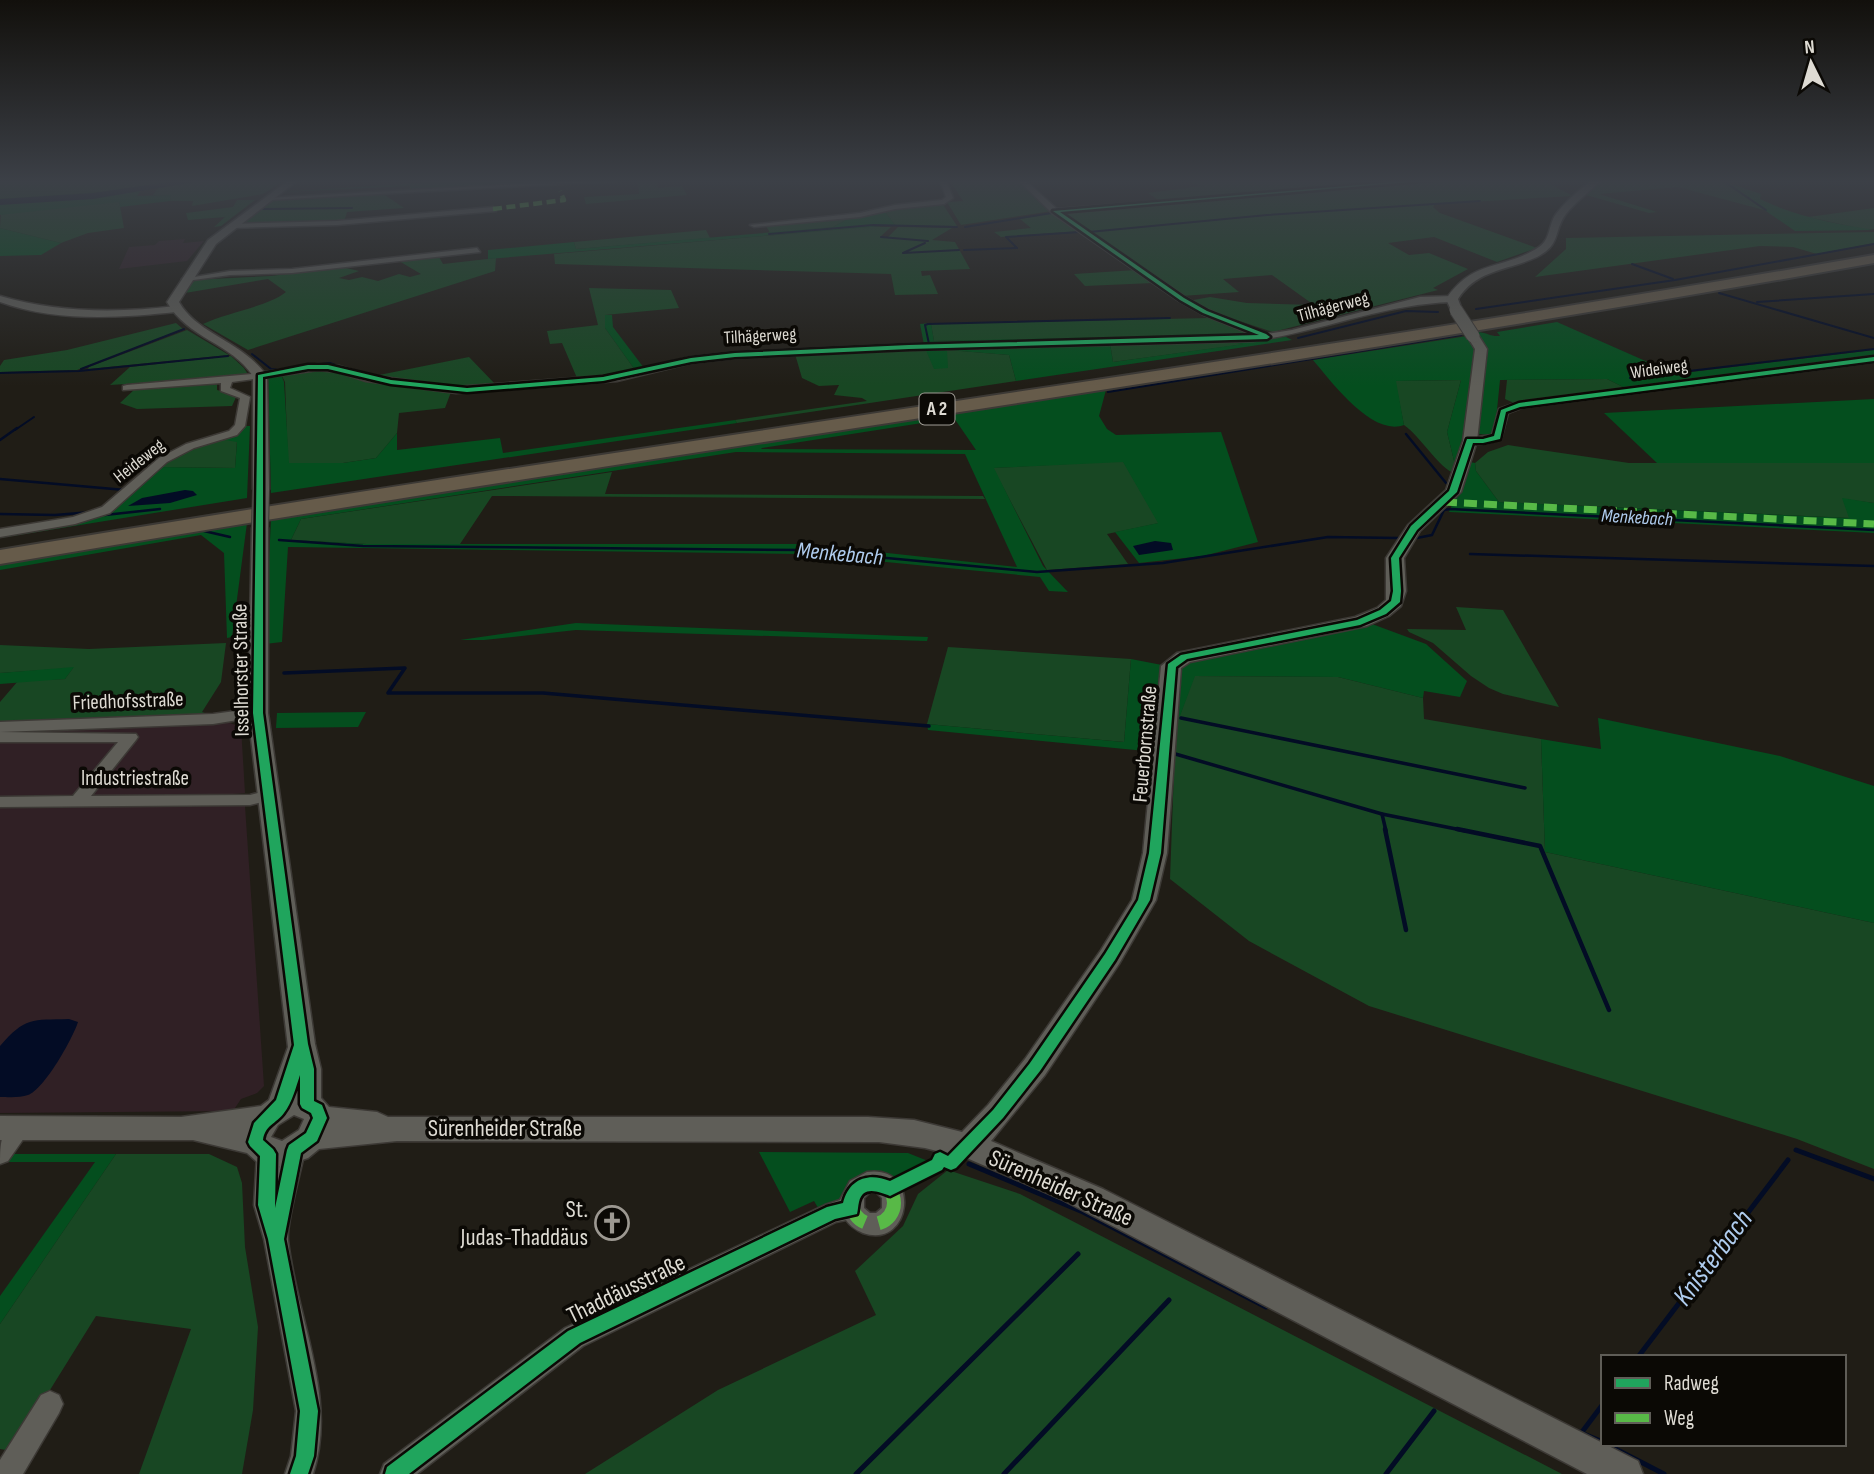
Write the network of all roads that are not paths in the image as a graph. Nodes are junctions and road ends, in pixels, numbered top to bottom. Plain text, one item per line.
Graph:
1 (206, 249) edge
2 (1110, 249) edge
3 (1541, 249) edge
4 (477, 250) dead end
5 (1874, 252) edge
6 (1874, 259) edge
7 (186, 279) junction
8 (0, 299) edge
9 (1454, 305) junction
10 (176, 309) junction
11 (1267, 337) junction
12 (1874, 359) edge
13 (260, 376) junction
14 (227, 380) junction
15 (127, 388) dead end
16 (1470, 441) junction
17 (0, 533) edge
18 (0, 546) edge
19 (0, 557) edge
20 (258, 713) junction
21 (0, 727) edge
22 (0, 737) edge
23 (269, 795) junction
24 (0, 802) edge
25 (78, 802) junction
26 (10, 1128) edge
27 (288, 1129) junction
28 (967, 1146) junction
29 (0, 1154) edge
30 (851, 1209) dead end
31 (51, 1404) dead end
32 (7, 1474) edge
33 (299, 1474) edge
34 (394, 1474) edge
35 (1625, 1474) edge

1 - 7 street
2 - 11 street
3 - 9 street
4 - 7 street
5 - 18 highway, A 2
6 - 19 highway, A 2
7 - 10 street
8 - 10 street
9 - 11 street, Tilhägerweg
9 - 16 street, Feuerbornstraße, bridge
10 - 13 street
11 - 13 street, Tilhägerweg
12 - 16 street, Wideiweg
13 - 14 street
13 - 20 street, Isselhorster Straße, bridge
14 - 15 street
14 - 17 street, Heideweg
16 - 28 street, Feuerbornstraße
20 - 21 street, Friedhofsstraße
20 - 23 street, Isselhorster Straße
22 - 25 street
23 - 25 street, Industriestraße
23 - 27 street, Isselhorster Straße
24 - 25 street, Industriestraße
26 - 27 street, Sürenheider Straße
26 - 29 street, Sürenheider Straße
27 - 28 street, Sürenheider Straße
27 - 33 street
28 - 35 street, Sürenheider Straße
30 - 34 street, Thaddäusstraße
31 - 32 street

